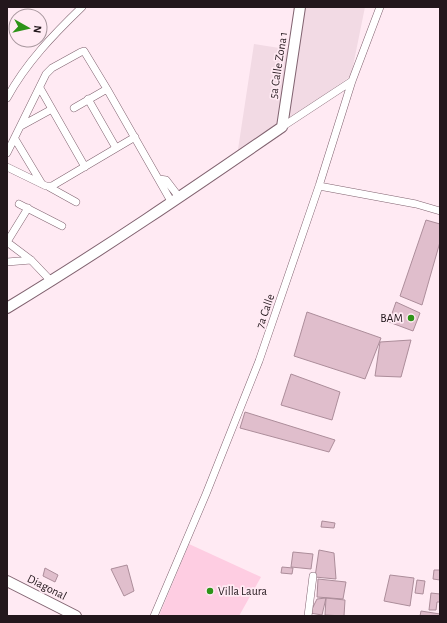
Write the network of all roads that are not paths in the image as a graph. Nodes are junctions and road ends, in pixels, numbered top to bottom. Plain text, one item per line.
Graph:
1 (82, 7) edge
2 (300, 7) edge
3 (380, 7) edge
4 (352, 81) junction
5 (40, 88) junction
6 (107, 89) junction
7 (7, 98) edge
8 (88, 99) junction
9 (74, 108) dead end
10 (52, 110) junction
11 (21, 126) junction
12 (282, 127) junction
13 (135, 137) junction
14 (15, 139) junction
15 (116, 148) junction
16 (7, 153) edge
17 (7, 167) edge
18 (85, 167) junction
19 (42, 184) junction
20 (319, 186) junction
21 (49, 187) junction
22 (176, 200) junction
23 (76, 202) dead end
24 (19, 204) dead end
25 (28, 208) junction
26 (440, 210) edge
27 (62, 226) dead end
28 (7, 242) edge
29 (31, 260) junction
30 (7, 262) edge
31 (51, 281) junction
32 (7, 308) edge
33 (313, 576) dead end
34 (7, 581) edge
35 (76, 616) edge
36 (154, 616) edge
37 (308, 616) edge

1 - 7 street
2 - 12 street, 5a Calle Zona 1
3 - 4 street, 7a Calle
4 - 12 street
4 - 20 street, 7a Calle
5 - 6 street
5 - 10 street
5 - 11 street
6 - 8 street
6 - 13 street
8 - 9 street
8 - 15 street
10 - 11 street
10 - 18 street
11 - 14 street
12 - 22 street
13 - 15 street
13 - 22 street
14 - 16 street
14 - 19 street
15 - 18 street
17 - 19 street
18 - 21 street
19 - 21 street
20 - 26 street
20 - 36 street, 7a Calle
21 - 23 street
22 - 31 street
24 - 25 street
25 - 27 street
25 - 28 street
28 - 29 street
29 - 30 street
29 - 31 street
31 - 32 street
33 - 37 street
34 - 35 street, Diagonal

